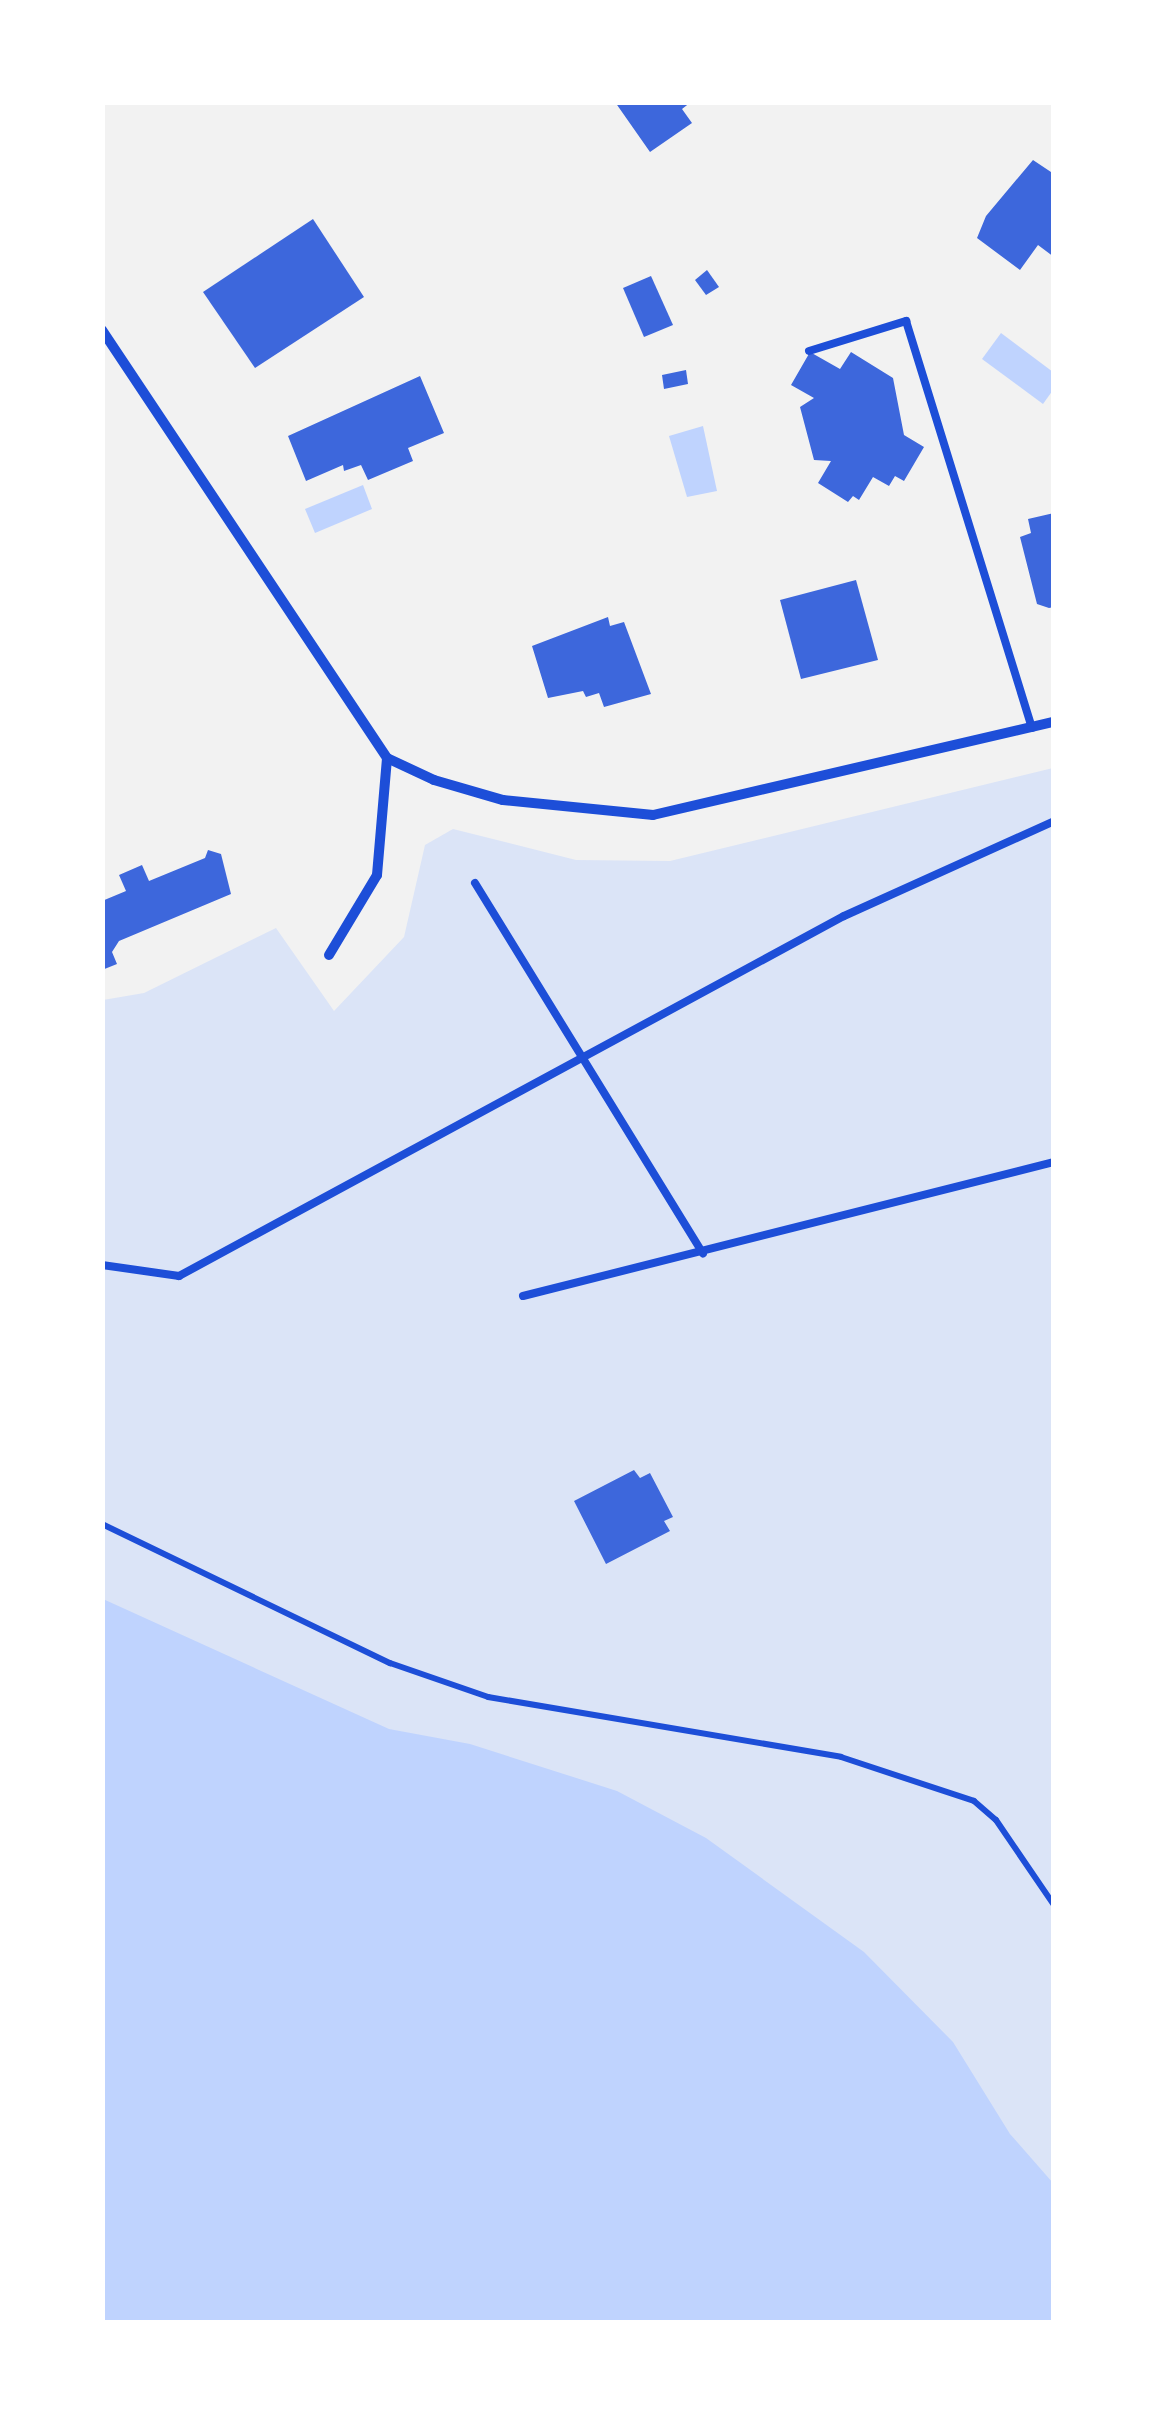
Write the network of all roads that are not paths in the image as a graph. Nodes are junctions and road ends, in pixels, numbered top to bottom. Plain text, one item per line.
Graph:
1 (102, 330) edge
2 (809, 351) dead end
3 (1054, 722) edge
4 (1032, 728) junction
5 (387, 758) junction
6 (1054, 821) edge
7 (475, 883) dead end
8 (329, 955) dead end
9 (584, 1059) junction
10 (1054, 1162) edge
11 (703, 1254) junction
12 (102, 1264) edge
13 (523, 1296) dead end

1 - 5 street
2 - 4 lane
3 - 4 street
4 - 5 street
5 - 8 street
6 - 9 lane
7 - 9 lane
9 - 11 lane
9 - 12 lane
10 - 11 lane
11 - 13 lane

